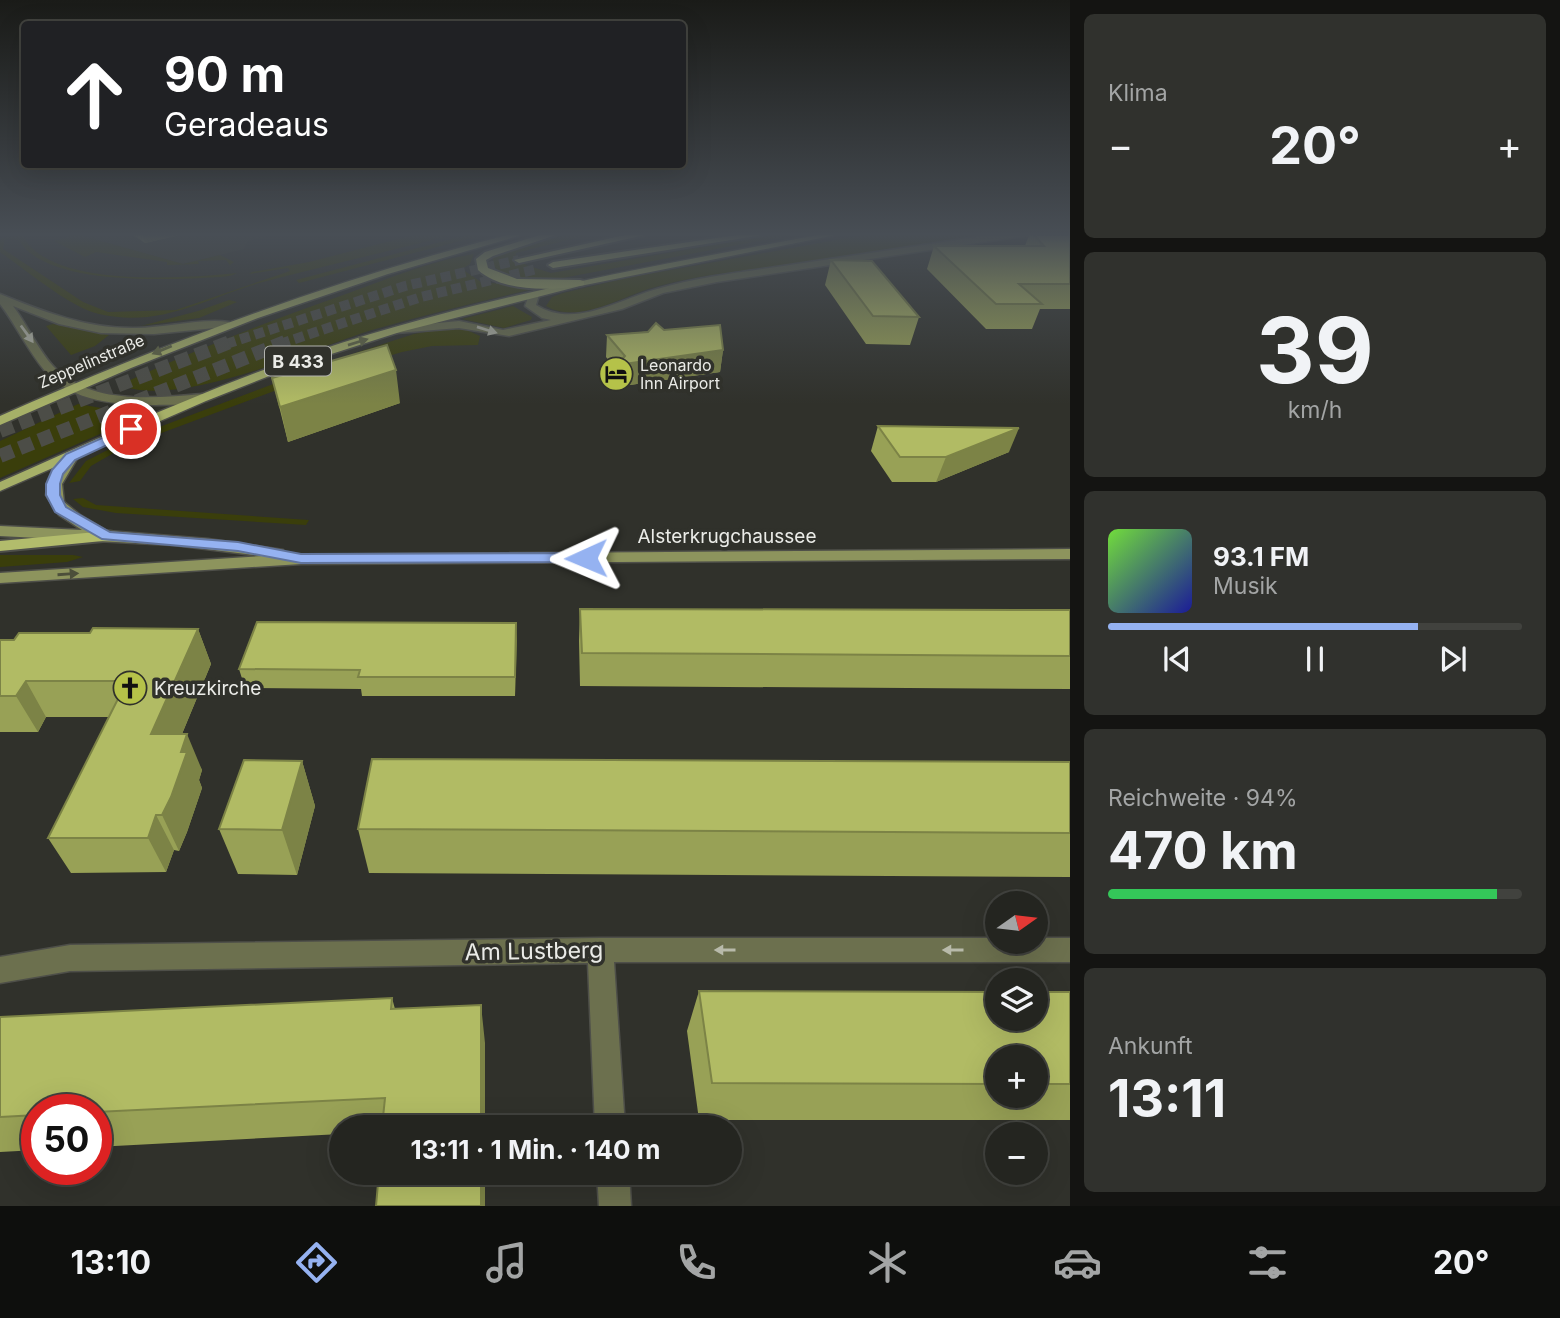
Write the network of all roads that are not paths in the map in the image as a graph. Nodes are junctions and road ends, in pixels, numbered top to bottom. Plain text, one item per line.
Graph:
1 (323, 291) edge
2 (548, 291) edge
3 (659, 291) edge
4 (534, 295) junction
5 (1, 297) edge
6 (568, 318) junction
7 (225, 324) junction
8 (396, 330) junction
9 (76, 386) junction
10 (202, 398) junction
11 (0, 421) edge
12 (71, 457) junction
13 (0, 487) edge
14 (0, 531) edge
15 (107, 536) junction
16 (0, 546) edge
17 (1070, 554) edge
18 (301, 559) junction
19 (4, 579) edge
20 (600, 950) junction
21 (1070, 950) edge
22 (0, 970) edge
23 (609, 1115) edge
24 (614, 1185) edge
25 (615, 1206) edge

1 - 7 main road, Zeppelinstraße
2 - 4 main road, B 433
3 - 6 street
4 - 6 street
4 - 8 main road, B 433
5 - 7 street
5 -> 9 street
8 -> 6 street
7 -> 9 main road, Zeppelinstraße
10 -> 8 main road, B 433
9 - 10 street
9 - 11 main road, Zeppelinstraße
10 - 12 main road, B 433
12 - 13 main road, B 433
12 - 15 main road
14 - 15 main road, Alsterkrugchaussee
15 - 16 highway
15 - 18 main road, Alsterkrugchaussee
17 - 18 main road, Alsterkrugchaussee
19 -> 18 main road, Alsterkrugchaussee
21 -> 20 street, Am Lustberg
20 - 22 street, Am Lustberg
20 - 23 street
24 - 25 street

